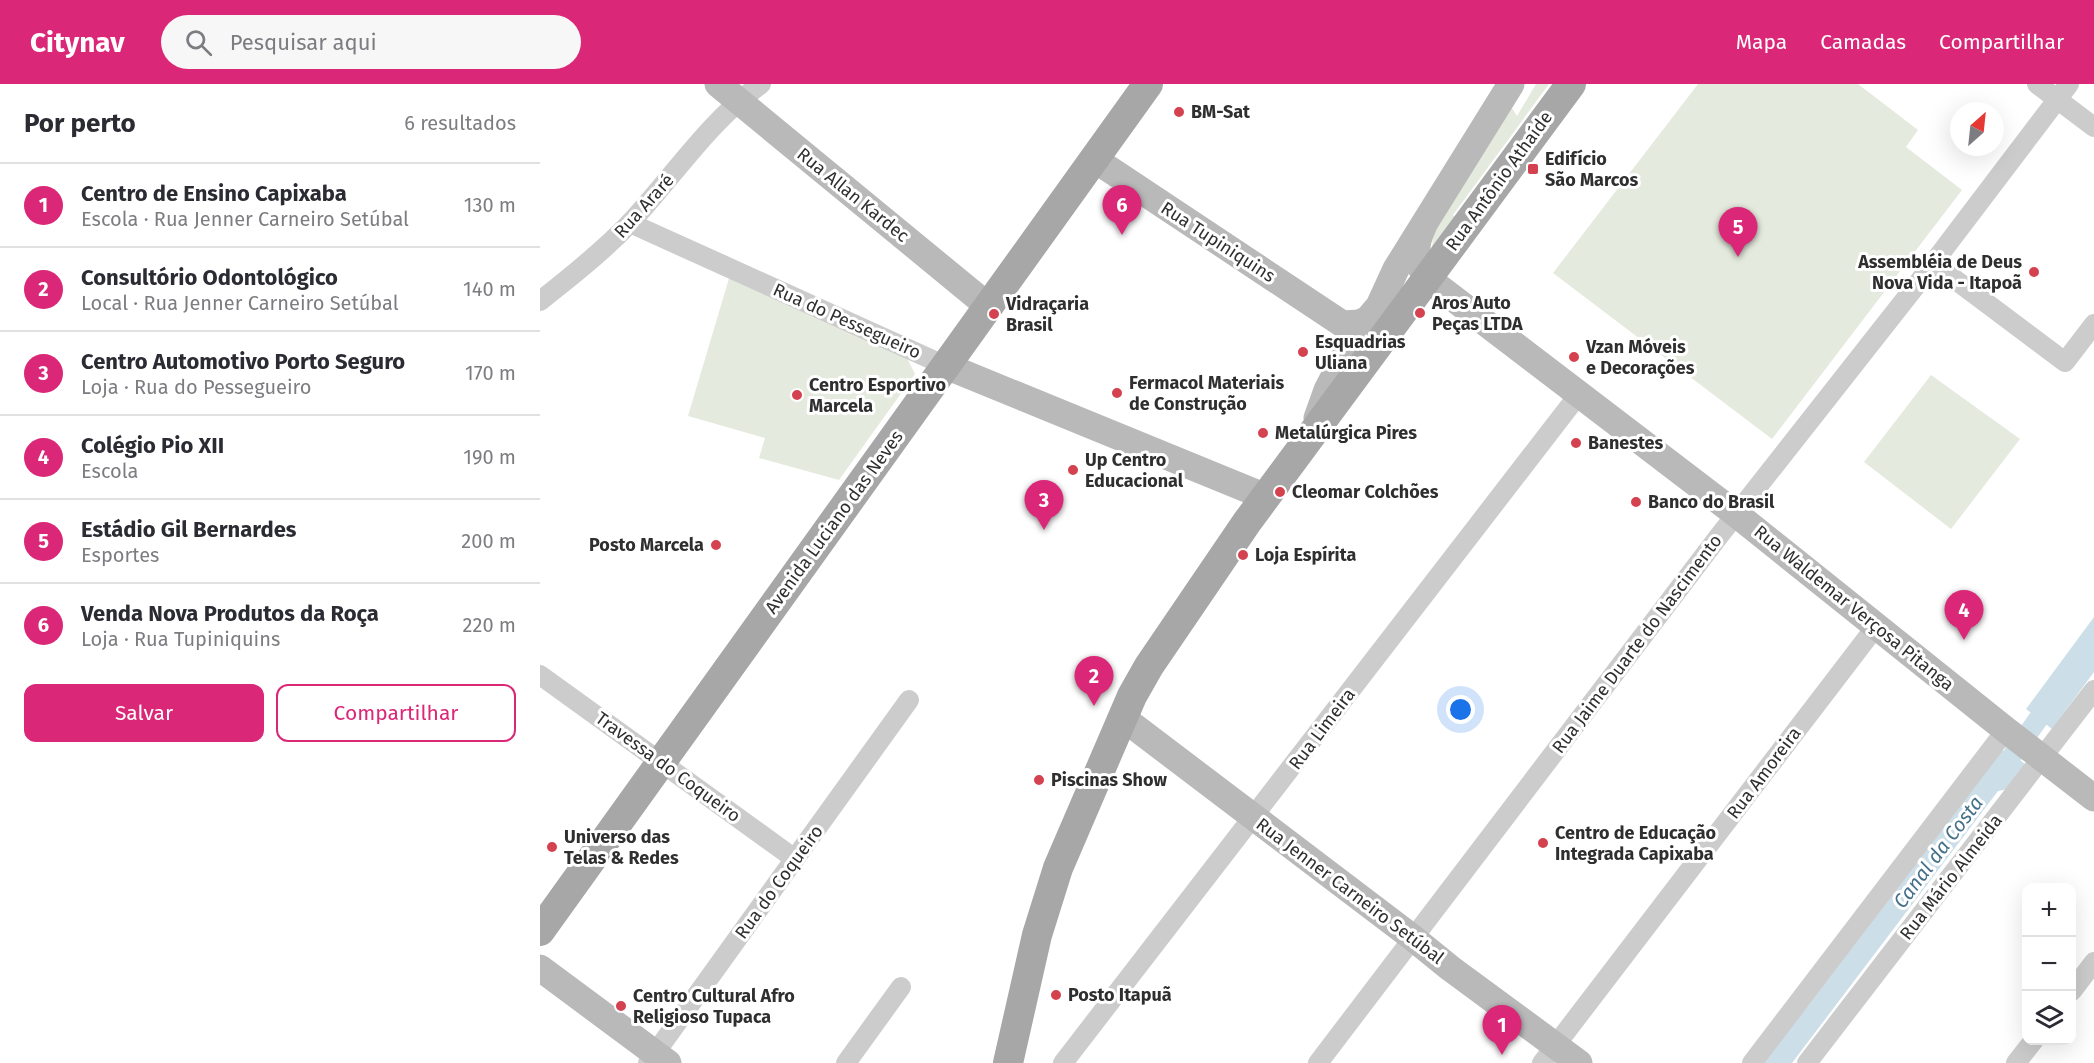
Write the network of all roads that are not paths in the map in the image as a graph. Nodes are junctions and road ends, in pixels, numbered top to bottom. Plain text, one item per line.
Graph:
1 (761, 84) edge
2 (1148, 84) edge
3 (1511, 84) edge
4 (1571, 84) edge
5 (2037, 84) edge
6 (728, 92) edge
7 (2063, 92) edge
8 (2094, 127) edge
9 (1094, 159) junction
10 (630, 223) junction
11 (1423, 227) junction
12 (1933, 263) junction
13 (1428, 279) junction
14 (540, 301) edge
15 (988, 306) junction
16 (1343, 324) junction
17 (2094, 324) edge
18 (945, 366) junction
19 (1579, 394) junction
20 (1313, 434) junction
21 (1266, 496) junction
22 (1736, 514) junction
23 (1877, 625) junction
24 (540, 675) edge
25 (2094, 690) edge
26 (909, 700) dead end
27 (1123, 718) junction
28 (2008, 732) junction
29 (2040, 756) junction
30 (661, 763) junction
31 (2094, 798) edge
32 (1254, 818) junction
33 (795, 859) junction
34 (540, 931) edge
35 (1413, 938) junction
36 (2094, 962) edge
37 (540, 968) edge
38 (901, 987) dead end
39 (2073, 991) edge
40 (2031, 1045) edge
41 (1549, 1054) edge
42 (657, 1060) edge
43 (1064, 1061) edge
44 (846, 1063) edge
45 (1008, 1063) edge
46 (1318, 1063) edge
47 (1579, 1063) edge
48 (1752, 1063) edge
49 (1808, 1063) edge
50 (2016, 1063) edge

1 - 6 street, Rua Araré
2 - 9 main road, Avenida Luciano das Neves
3 - 11 street
4 - 13 main road, Rua Antônio Athaíde
5 - 7 street
6 - 10 street, Rua Araré
6 - 15 street, Rua Allan Kardec
7 - 8 street
7 - 12 street, Rua Jaime Duarte do Nascimento
9 - 15 main road, Avenida Luciano das Neves
9 - 16 street, Rua Tupiniquins
10 - 14 street, Rua Araré
10 - 18 street, Rua do Pessegueiro
11 - 13 street, Rua Waldemar Verçosa Pitanga
11 - 16 street
12 - 17 street
12 - 22 street, Rua Jaime Duarte do Nascimento
13 - 19 street, Rua Waldemar Verçosa Pitanga
13 - 20 main road, Rua Antônio Athaíde
15 - 18 main road, Avenida Luciano das Neves
16 - 20 street
18 - 21 street, Rua do Pessegueiro
18 - 30 main road, Avenida Luciano das Neves
19 - 22 street, Rua Waldemar Verçosa Pitanga
19 - 32 street, Rua Limeira
20 - 21 main road, Rua Antônio Athaíde
21 - 27 main road, Rua Antônio Athaíde
22 - 23 street, Rua Waldemar Verçosa Pitanga
22 - 35 street, Rua Jaime Duarte do Nascimento
23 - 28 street, Rua Waldemar Verçosa Pitanga
23 - 41 street, Rua Amoreira
24 - 30 street, Travessa do Coqueiro
25 - 29 street, Rua Mário Almeida
26 - 33 street, Rua do Coqueiro
27 - 32 street, Rua Jenner Carneiro Setúbal
27 - 45 main road, Rua Antônio Athaíde
28 - 29 street, Rua Waldemar Verçosa Pitanga
28 - 48 street
29 - 31 street, Rua Waldemar Verçosa Pitanga
29 - 49 street, Rua Mário Almeida
30 - 33 street, Travessa do Coqueiro
30 - 34 main road, Avenida Luciano das Neves
32 - 35 street, Rua Jenner Carneiro Setúbal
32 - 43 street, Rua Limeira
33 - 42 street, Rua do Coqueiro
35 - 41 street, Rua Jenner Carneiro Setúbal
35 - 46 street, Rua Jaime Duarte do Nascimento
36 - 39 street
37 - 42 street
38 - 44 street
40 - 50 street
41 - 47 street, Rua Jenner Carneiro Setúbal

